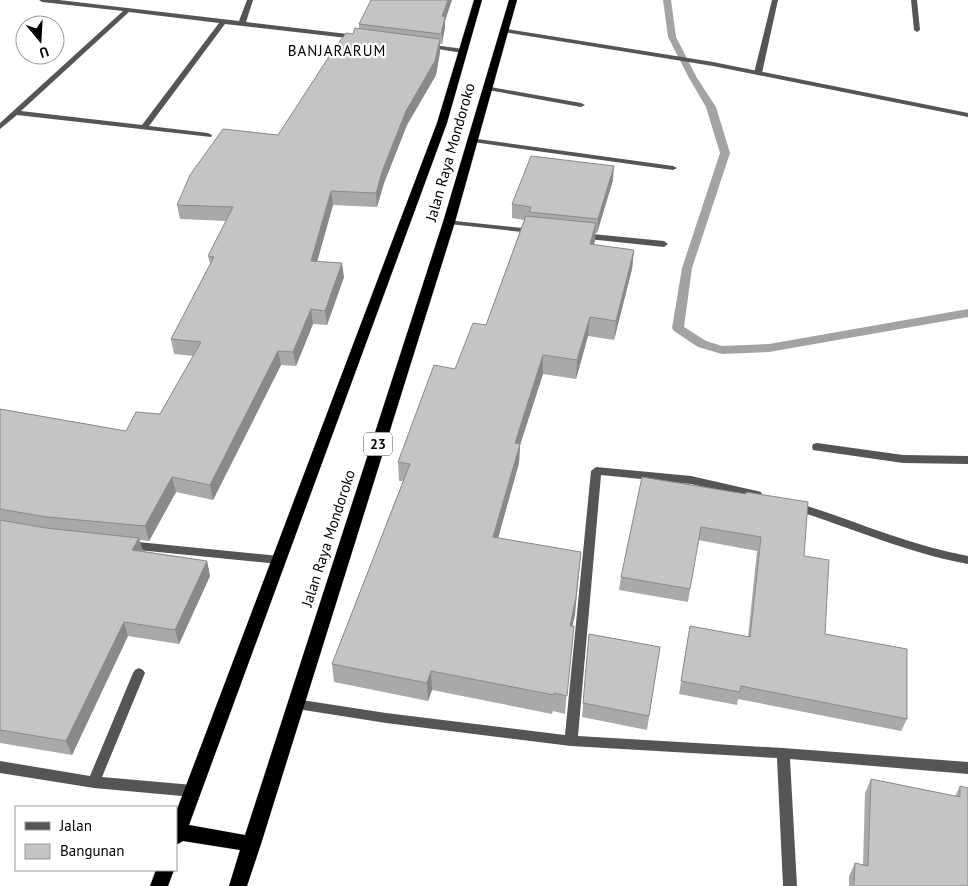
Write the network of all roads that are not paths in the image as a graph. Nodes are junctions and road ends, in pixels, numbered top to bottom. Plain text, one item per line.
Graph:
1 (42, 0) edge
2 (250, 0) edge
3 (478, 0) edge
4 (513, 0) edge
5 (775, 0) edge
6 (914, 0) edge
7 (128, 10) junction
8 (224, 21) junction
9 (242, 23) junction
10 (917, 30) dead end
11 (506, 31) junction
12 (362, 38) edge
13 (417, 45) edge
14 (463, 51) junction
15 (758, 73) junction
16 (488, 88) junction
17 (581, 105) dead end
18 (15, 113) junction
19 (968, 115) edge
20 (0, 127) edge
21 (144, 128) junction
22 (208, 134) dead end
23 (473, 140) junction
24 (673, 168) dead end
25 (449, 222) junction
26 (540, 232) edge
27 (568, 234) edge
28 (664, 244) dead end
29 (817, 447) dead end
30 (968, 460) edge
31 (121, 544) edge
32 (279, 560) junction
33 (968, 560) edge
34 (139, 673) dead end
35 (295, 704) junction
36 (572, 741) junction
37 (783, 752) junction
38 (0, 767) edge
39 (968, 768) edge
40 (94, 782) junction
41 (193, 791) junction
42 (178, 832) edge
43 (178, 835) edge
44 (252, 844) junction
45 (165, 871) edge
46 (159, 886) edge
47 (238, 886) edge
48 (790, 886) edge

1 - 7 street
2 - 9 street
3 - 14 highway, Jalan Raya Mondoroko
4 - 11 highway, Jalan Raya Mondoroko / 23
5 - 15 street
6 - 10 street
7 - 8 street
7 - 18 street
8 - 9 street
8 - 21 street
9 - 12 street
11 - 15 street
11 - 16 highway, Jalan Raya Mondoroko / 23
13 - 14 street
14 - 32 highway, Jalan Raya Mondoroko
15 - 19 street
16 - 17 street
16 - 23 highway, Jalan Raya Mondoroko / 23
18 - 20 street
18 - 21 street
21 - 22 street
23 - 24 street
23 - 25 highway, Jalan Raya Mondoroko / 23
25 - 26 street
25 - 35 highway, Jalan Raya Mondoroko / 23
27 - 28 street
29 - 30 street
31 - 32 street
32 - 41 highway, Jalan Raya Mondoroko
33 - 36 street
34 - 40 street
35 - 36 street
35 - 44 highway, Jalan Raya Mondoroko / 23
36 - 37 street
37 - 39 street
37 - 48 street
38 - 40 street
40 - 41 street
41 - 42 highway, Jalan Raya Mondoroko
43 - 44 highway
44 - 47 highway, Jalan Raya Mondoroko / 23
45 - 46 highway

